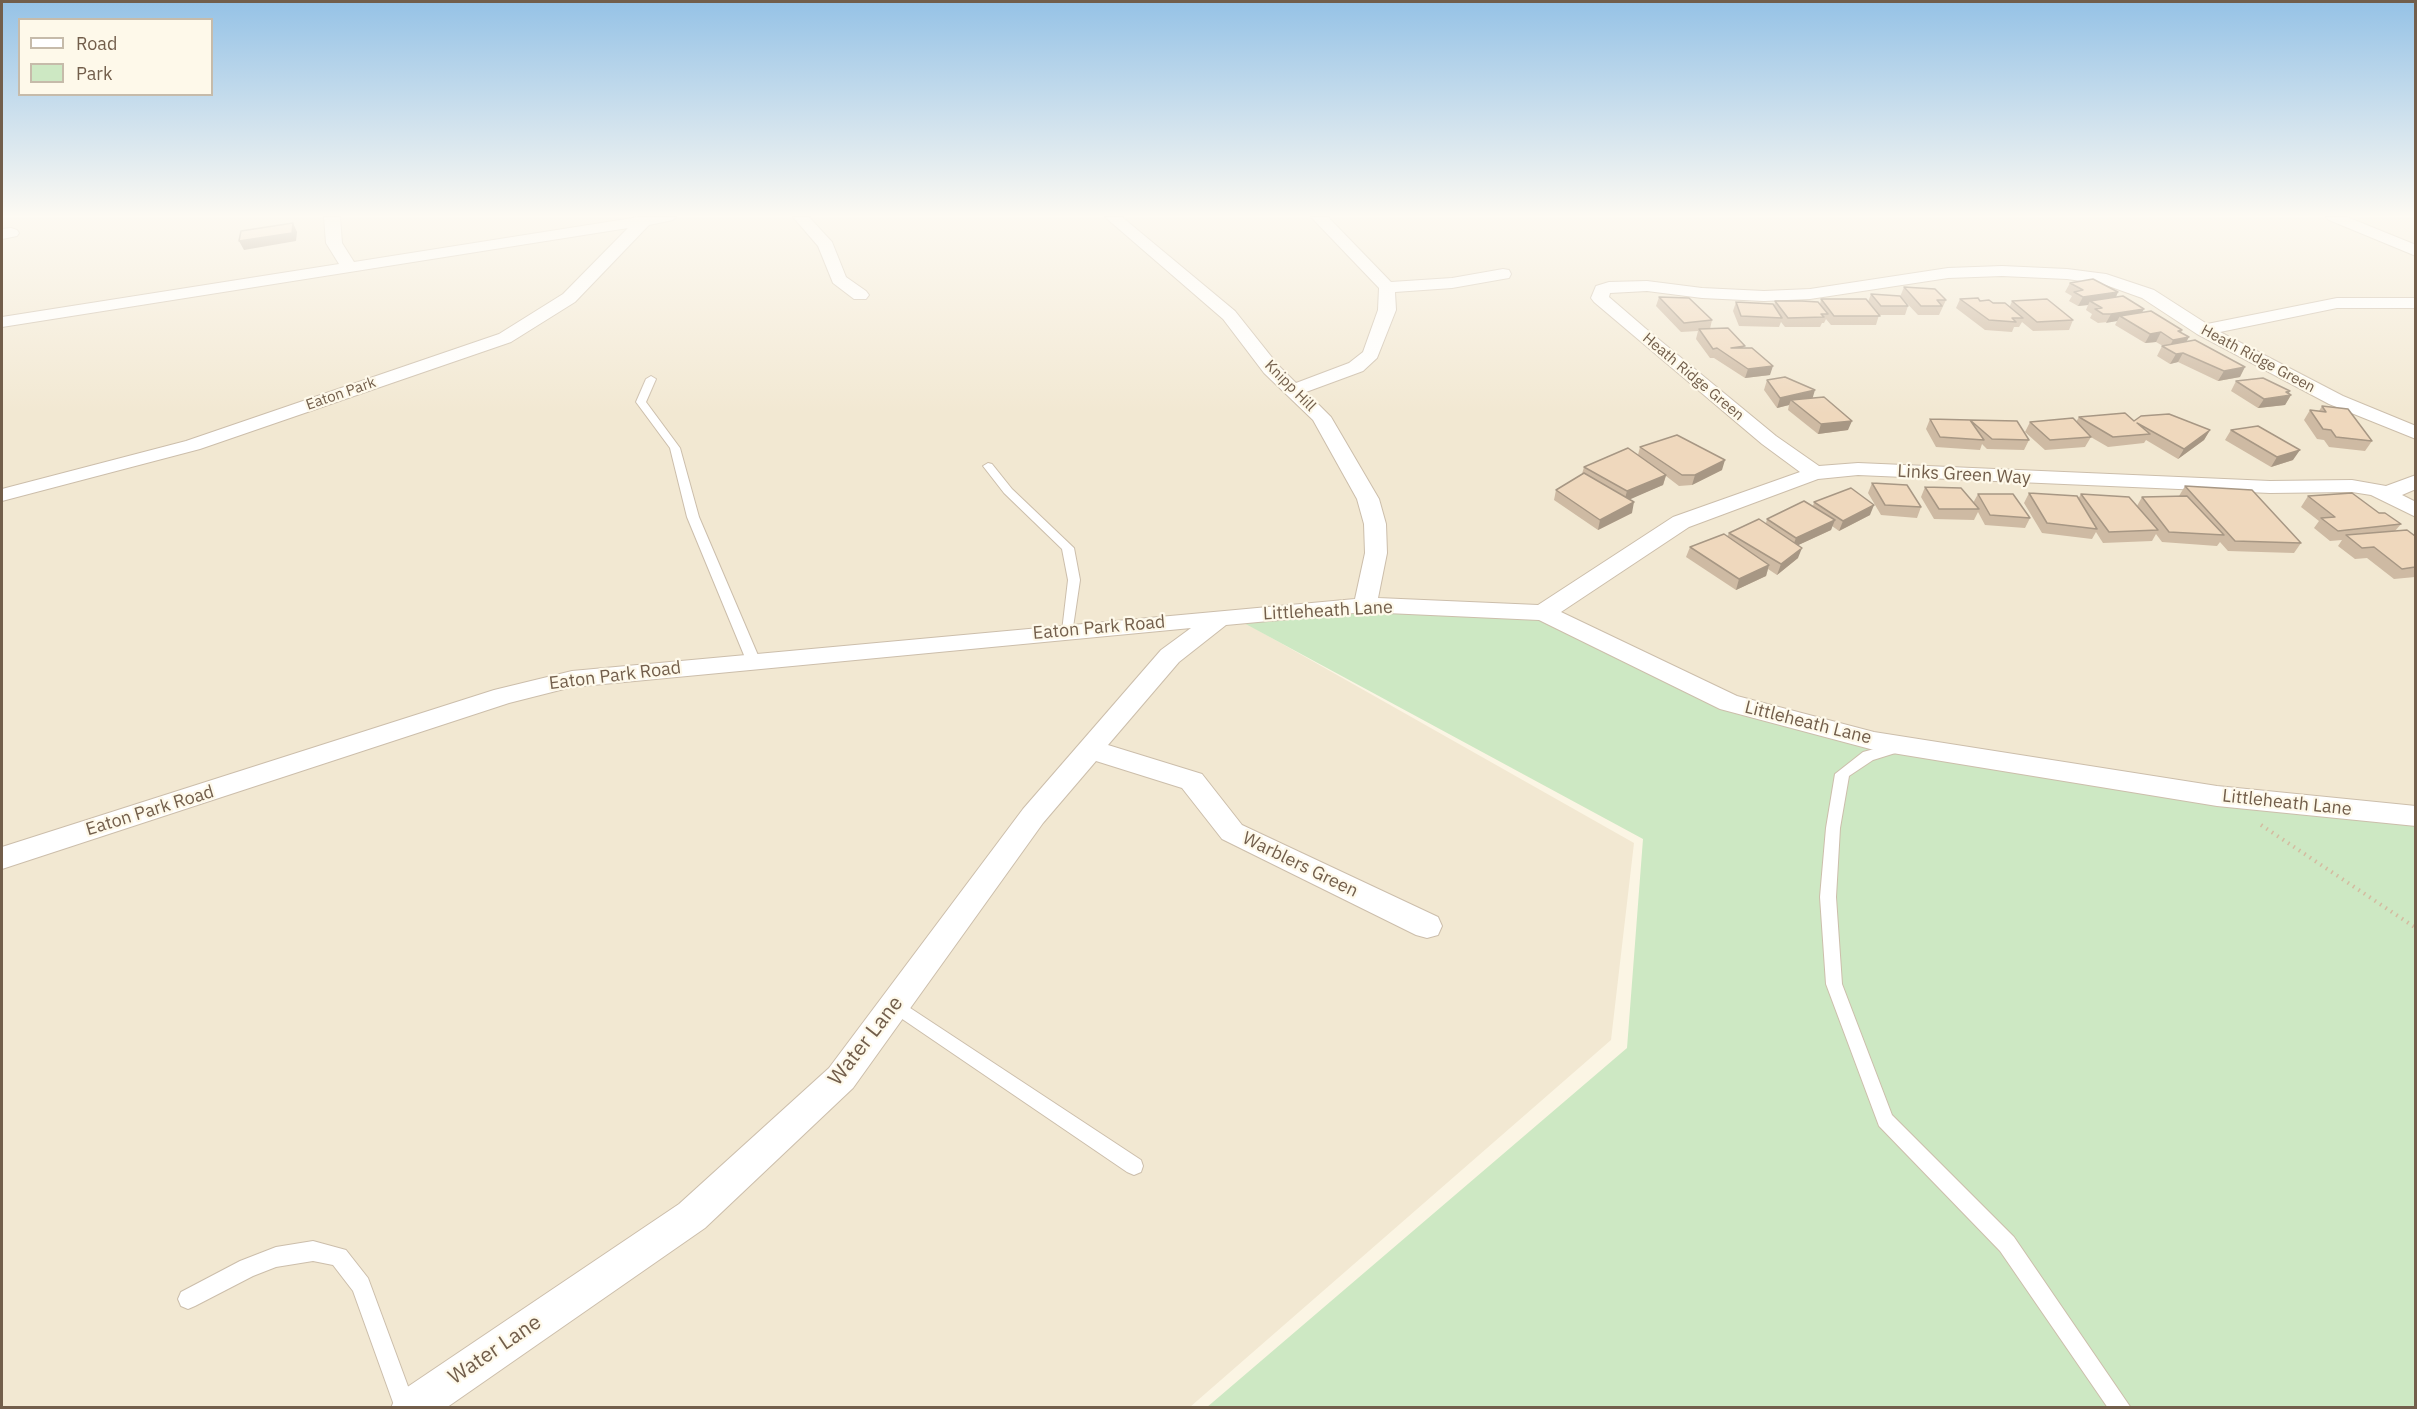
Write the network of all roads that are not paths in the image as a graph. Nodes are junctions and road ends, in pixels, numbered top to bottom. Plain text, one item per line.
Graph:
1 (244, 283) edge
2 (584, 283) edge
3 (844, 283) edge
4 (1191, 283) edge
5 (1383, 283) edge
6 (1453, 283) edge
7 (1884, 283) edge
8 (2117, 283) edge
9 (1387, 287) junction
10 (860, 295) dead end
11 (2415, 303) edge
12 (2, 322) edge
13 (2204, 330) junction
14 (651, 379) dead end
15 (1295, 390) junction
16 (2415, 433) edge
17 (988, 466) dead end
18 (1815, 473) junction
19 (2415, 481) edge
20 (2385, 494) junction
21 (2, 495) edge
22 (2415, 511) edge
23 (1365, 605) junction
24 (1543, 613) junction
25 (1218, 619) junction
26 (1068, 631) junction
27 (753, 660) junction
28 (1904, 746) junction
29 (1089, 749) junction
30 (2415, 816) edge
31 (2, 858) edge
32 (1427, 926) dead end
33 (895, 1005) junction
34 (1134, 1166) dead end
35 (188, 1299) dead end
36 (406, 1407) edge
37 (411, 1407) edge
38 (2121, 1407) edge

1 - 12 street
2 - 21 street, Eaton Park
3 - 10 street
4 - 15 street, Knipp Hill
5 - 9 street
6 - 9 street
7 - 18 street, Heath Ridge Green
8 - 13 street, Heath Ridge Green
9 - 15 street
11 - 13 street
13 - 16 street, Heath Ridge Green
14 - 27 lane
15 - 23 street, Knipp Hill
17 - 26 lane
18 - 20 street, Links Green Way
18 - 24 street, Links Green Way
19 - 20 street
20 - 22 street, Links Green Way
23 - 24 street, Littleheath Lane
23 - 25 street, Littleheath Lane
24 - 28 street, Littleheath Lane
25 - 26 street, Eaton Park Road
25 - 29 street, Water Lane
26 - 27 street, Eaton Park Road
27 - 31 street, Eaton Park Road
28 - 30 street, Littleheath Lane
28 - 38 lane
29 - 32 street, Warblers Green
29 - 33 street, Water Lane
33 - 34 lane
33 - 37 street, Water Lane
35 - 36 lane

